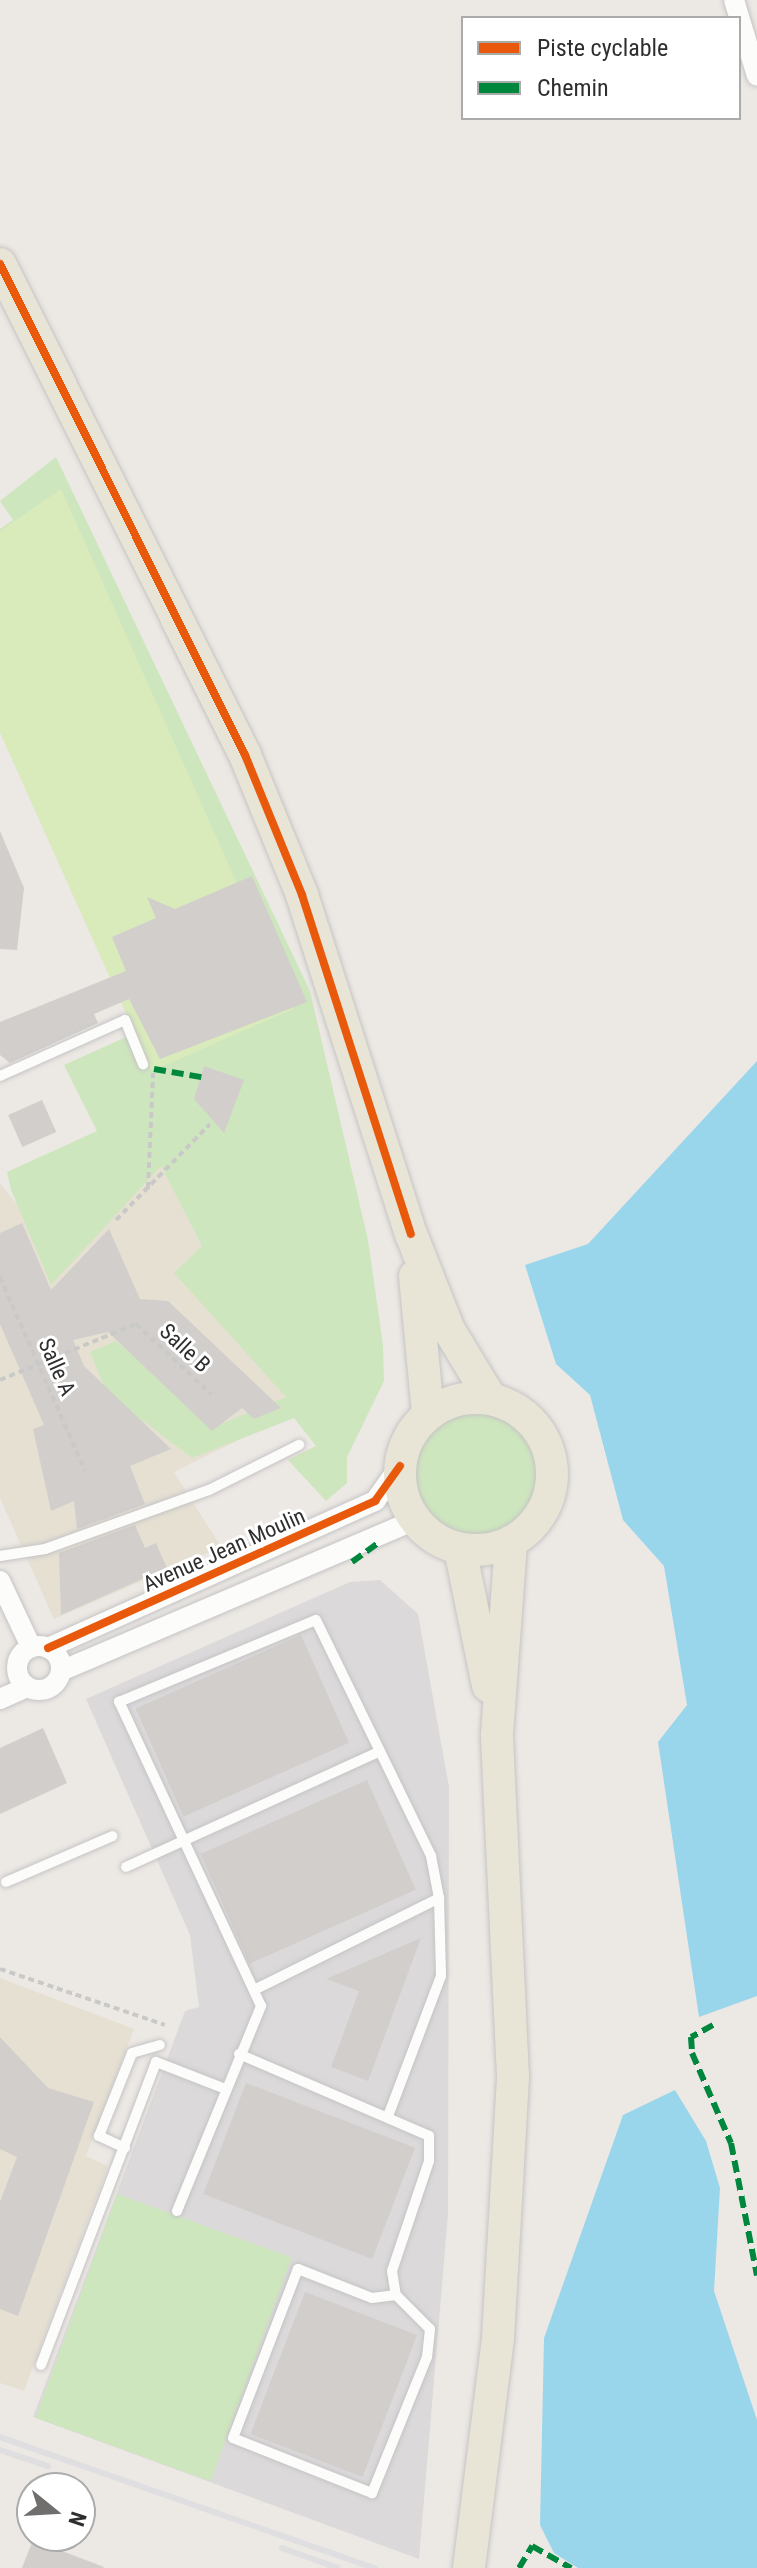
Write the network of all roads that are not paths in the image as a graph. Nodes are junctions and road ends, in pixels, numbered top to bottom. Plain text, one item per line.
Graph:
1 (741, 23) edge
2 (757, 76) edge
3 (0, 264) edge
4 (143, 1064) road end
5 (0, 1076) edge
6 (411, 1234) junction
7 (491, 1399) junction
8 (428, 1414) junction
9 (299, 1445) dead end
10 (400, 1466) junction
11 (415, 1520) junction
12 (511, 1542) junction
13 (460, 1549) junction
14 (0, 1556) edge
15 (0, 1581) edge
16 (39, 1647) junction
17 (8, 1669) edge
18 (61, 1671) junction
19 (27, 1687) junction
20 (0, 1699) edge
21 (497, 1734) junction
22 (380, 1751) junction
23 (113, 1836) dead end
24 (184, 1842) junction
25 (126, 1867) dead end
26 (6, 1882) dead end
27 (439, 1898) junction
28 (254, 1990) junction
29 (160, 2045) dead end
30 (239, 2054) junction
31 (223, 2088) junction
32 (388, 2116) junction
33 (125, 2148) junction
34 (177, 2211) dead end
35 (396, 2295) junction
36 (41, 2365) dead end
37 (469, 2568) edge

1 - 2 street
3 - 6 main road
4 - 5 lane
6 - 7 main road
6 - 8 main road
7 - 8 main road
7 - 12 main road
8 - 10 main road
9 - 14 lane
10 - 11 main road
10 - 16 street, Avenue Jean Moulin
11 - 13 main road
11 - 18 street, Avenue Jean Moulin
12 - 13 main road
12 - 21 main road
13 - 21 main road
15 - 16 street
16 - 17 street
16 - 18 street
17 - 19 street
18 - 19 street, Avenue Jean Moulin
19 - 20 street
21 - 37 main road
22 - 24 lane
22 - 24 lane
22 - 27 lane
23 - 26 lane
24 - 25 lane
24 - 28 lane
27 - 28 lane
27 - 32 lane
28 - 30 lane
29 - 33 lane
30 - 31 lane
30 - 32 lane
31 - 33 lane
31 - 34 lane
32 - 35 lane
33 - 36 lane
35 - 35 lane

